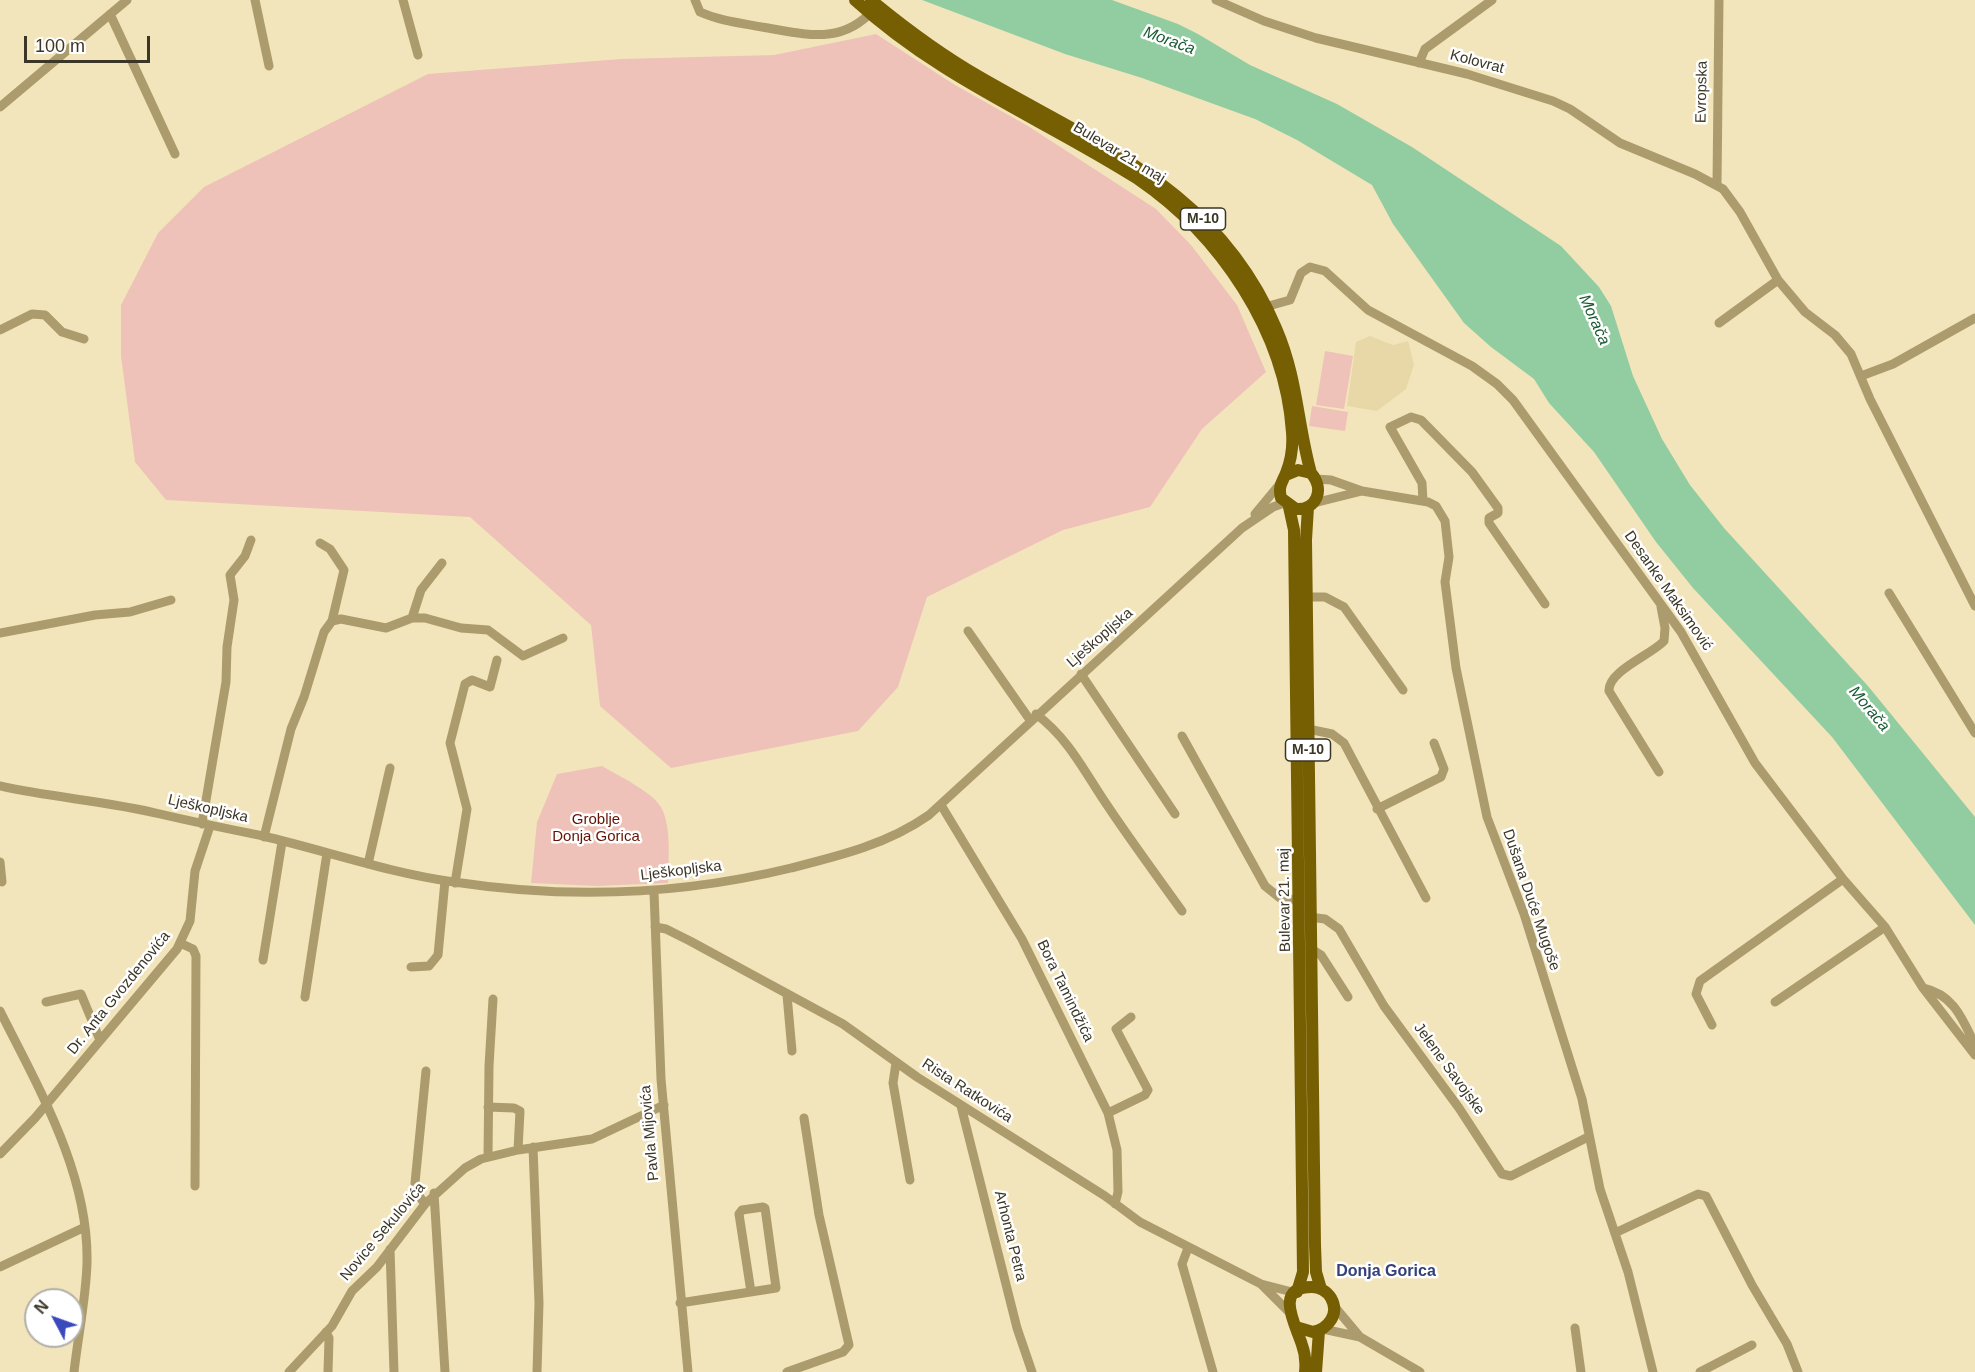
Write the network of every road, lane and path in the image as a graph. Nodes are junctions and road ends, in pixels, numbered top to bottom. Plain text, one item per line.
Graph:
1 (127, 0) edge
2 (255, 0) edge
3 (404, 0) edge
4 (695, 0) edge
5 (855, 0) edge
6 (1216, 0) edge
7 (1492, 0) edge
8 (1719, 0) edge
9 (873, 6) edge
10 (110, 14) junction
11 (418, 55) dead end
12 (1419, 63) junction
13 (269, 66) dead end
14 (0, 107) edge
15 (175, 154) dead end
16 (1717, 184) junction
17 (1778, 280) junction
18 (1265, 306) junction
19 (1975, 318) edge
20 (1719, 323) dead end
21 (0, 330) edge
22 (84, 339) dead end
23 (1861, 376) junction
24 (1314, 476) junction
25 (1283, 480) junction
26 (1362, 491) junction
27 (1423, 501) junction
28 (1287, 505) junction
29 (1311, 505) junction
30 (1250, 521) junction
31 (251, 540) dead end
32 (320, 543) dead end
33 (442, 563) dead end
34 (1889, 593) dead end
35 (1306, 597) junction
36 (171, 600) dead end
37 (1545, 603) dead end
38 (1660, 604) junction
39 (1975, 606) edge
40 (412, 618) junction
41 (332, 621) junction
42 (968, 631) dead end
43 (0, 633) edge
44 (563, 638) dead end
45 (497, 660) dead end
46 (1081, 674) junction
47 (1403, 690) dead end
48 (1033, 717) junction
49 (1308, 729) junction
50 (1975, 733) edge
51 (1182, 736) dead end
52 (1434, 743) dead end
53 (390, 768) dead end
54 (1659, 772) dead end
55 (0, 786) edge
56 (941, 806) junction
57 (1377, 809) junction
58 (1175, 814) dead end
59 (206, 825) junction
60 (264, 837) junction
61 (282, 842) junction
62 (327, 853) junction
63 (0, 862) edge
64 (368, 864) junction
65 (1843, 879) junction
66 (445, 881) junction
67 (2, 882) dead end
68 (455, 883) junction
69 (654, 892) junction
70 (1426, 898) dead end
71 (1299, 900) junction
72 (1182, 911) dead end
73 (1310, 917) junction
74 (655, 927) junction
75 (1885, 927) junction
76 (180, 943) junction
77 (1310, 948) junction
78 (263, 960) dead end
79 (411, 967) dead end
80 (1923, 988) junction
81 (787, 995) junction
82 (305, 997) dead end
83 (1348, 997) dead end
84 (493, 999) dead end
85 (46, 1002) dead end
86 (1775, 1002) dead end
87 (0, 1011) edge
88 (1131, 1017) dead end
89 (1712, 1025) dead end
90 (100, 1040) junction
91 (1975, 1045) edge
92 (792, 1051) dead end
93 (1975, 1055) edge
94 (896, 1063) junction
95 (426, 1071) dead end
96 (47, 1104) junction
97 (664, 1105) junction
98 (961, 1106) junction
99 (488, 1107) junction
100 (1108, 1113) junction
101 (804, 1118) dead end
102 (1588, 1137) junction
103 (533, 1147) junction
104 (518, 1150) junction
105 (0, 1154) edge
106 (488, 1157) junction
107 (910, 1180) dead end
108 (195, 1186) dead end
109 (434, 1193) junction
110 (425, 1204) junction
111 (1115, 1204) junction
112 (85, 1227) junction
113 (1615, 1233) junction
114 (1188, 1248) junction
115 (390, 1249) junction
116 (0, 1267) edge
117 (1261, 1284) junction
118 (1321, 1289) junction
119 (751, 1292) junction
120 (1296, 1292) junction
121 (680, 1303) junction
122 (1334, 1306) junction
123 (1288, 1311) junction
124 (1296, 1327) junction
125 (1575, 1328) dead end
126 (1321, 1330) junction
127 (326, 1332) junction
128 (1360, 1337) junction
129 (1752, 1345) dead end
130 (815, 1367) edge
131 (74, 1372) edge
132 (289, 1372) edge
133 (328, 1372) edge
134 (394, 1372) edge
135 (445, 1372) edge
136 (537, 1372) edge
137 (688, 1372) edge
138 (787, 1372) edge
139 (1032, 1372) edge
140 (1213, 1372) edge
141 (1305, 1372) edge
142 (1316, 1372) edge
143 (1420, 1372) edge
144 (1581, 1372) edge
145 (1653, 1372) edge
146 (1700, 1372) edge
147 (1798, 1372) edge

1 - 10 street
2 - 13 street
3 - 11 street
4 - 9 street
5 - 9 main road, Bulevar 21. maj / M-10
6 - 12 street, Kolovrat
7 - 12 street
8 - 16 street, Evropska
9 - 18 main road, Bulevar 21. maj / M-10
9 - 25 main road, Bulevar 21. maj / M-10
10 - 14 street
10 - 15 street
12 - 16 street, Kolovrat
16 - 17 street
17 - 20 street
17 - 23 street
18 - 24 main road, Bulevar 21. maj / M-10
18 - 38 street, Desanke Maksimović
19 - 23 street
21 - 22 street
23 - 39 street
24 - 25 main road
24 - 26 street
24 - 29 main road, Bulevar 21. maj / M-10
25 - 28 main road, Bulevar 21. maj / M-10
25 - 30 street, Lješkopljska
26 - 27 street
26 - 29 street
27 - 37 street
27 - 102 street, Dušana Duće Mugoše
28 - 29 main road
28 - 30 street, Lješkopljska
28 - 71 main road, Bulevar 21. maj / M-10
29 - 35 main road, Bulevar 21. maj / M-10
30 - 46 street, Lješkopljska
31 - 59 street, Dr. Anta Gvozdenovića
32 - 41 street
33 - 40 street
34 - 50 street
35 - 47 street
35 - 49 main road, Bulevar 21. maj / M-10
36 - 43 street
38 - 54 street
38 - 65 street, Desanke Maksimović
40 - 41 street
40 - 44 street
41 - 60 street
42 - 48 street
45 - 68 street
46 - 48 street, Lješkopljska
46 - 58 street
48 - 56 street, Lješkopljska
48 - 72 street
49 - 57 street
49 - 73 main road, Bulevar 21. maj / M-10
51 - 71 street
52 - 57 street
53 - 64 street
55 - 59 street, Lješkopljska
56 - 69 street, Lješkopljska
56 - 100 street, Bora Tamindžića
57 - 70 street
59 - 60 street, Lješkopljska
59 - 76 street, Dr. Anta Gvozdenovića
60 - 61 street, Lješkopljska
61 - 62 street, Lješkopljska
61 - 78 street
62 - 64 street, Lješkopljska
62 - 82 street
63 - 67 street
64 - 66 street, Lješkopljska
65 - 75 street, Desanke Maksimović
65 - 89 street
66 - 68 street, Lješkopljska
66 - 79 street
68 - 69 street, Lješkopljska
69 - 74 street, Pavla Mijovića
71 - 120 main road, Bulevar 21. maj / M-10
73 - 77 main road, Bulevar 21. maj / M-10
73 - 102 street, Jelene Savojske
74 - 81 street, Rista Ratkovića
74 - 97 street, Pavla Mijovića
75 - 80 street, Desanke Maksimović
75 - 86 street
76 - 90 street, Dr. Anta Gvozdenovića
76 - 108 street
77 - 83 street
77 - 118 main road, Bulevar 21. maj / M-10
80 - 91 street
80 - 93 street, Desanke Maksimović
81 - 92 street
81 - 94 street, Rista Ratkovića
84 - 99 street
85 - 90 street
87 - 96 street
88 - 100 street
90 - 96 street, Dr. Anta Gvozdenovića
94 - 98 street, Rista Ratkovića
94 - 107 street
95 - 110 street
96 - 105 street, Dr. Anta Gvozdenovića
96 - 112 street
97 - 103 street, Novice Sekulovića
97 - 121 street, Pavla Mijovića
98 - 111 street, Rista Ratkovića
98 - 139 street, Arhonta Petra
99 - 104 street
99 - 106 street
100 - 111 street, Bora Tamindžića
101 - 130 street
102 - 113 street, Dušana Duće Mugoše
103 - 104 street, Novice Sekulovića
103 - 136 street
104 - 106 street, Novice Sekulovića
106 - 109 street, Novice Sekulovića
109 - 110 street, Novice Sekulovića
109 - 135 street
110 - 115 street, Novice Sekulovića
111 - 114 street, Rista Ratkovića
112 - 116 street
112 - 131 street
113 - 145 street, Dušana Duće Mugoše
113 - 147 street
114 - 117 street, Rista Ratkovića
114 - 140 street
115 - 127 street, Novice Sekulovića
115 - 134 street
117 - 120 street, Rista Ratkovića
117 - 123 street, Rista Ratkovića
118 - 120 main road
118 - 122 main road, Bulevar 21. maj / M-10
119 - 119 street
119 - 121 street
120 - 123 main road, Bulevar 21. maj / M-10
121 - 137 street, Pavla Mijovića
122 - 126 main road
122 - 128 street
123 - 124 main road
124 - 126 main road
124 - 141 main road
125 - 144 street
126 - 128 street
126 - 142 main road
127 - 132 street, Novice Sekulovića
127 - 133 street
128 - 143 street
129 - 146 street
130 - 138 street

